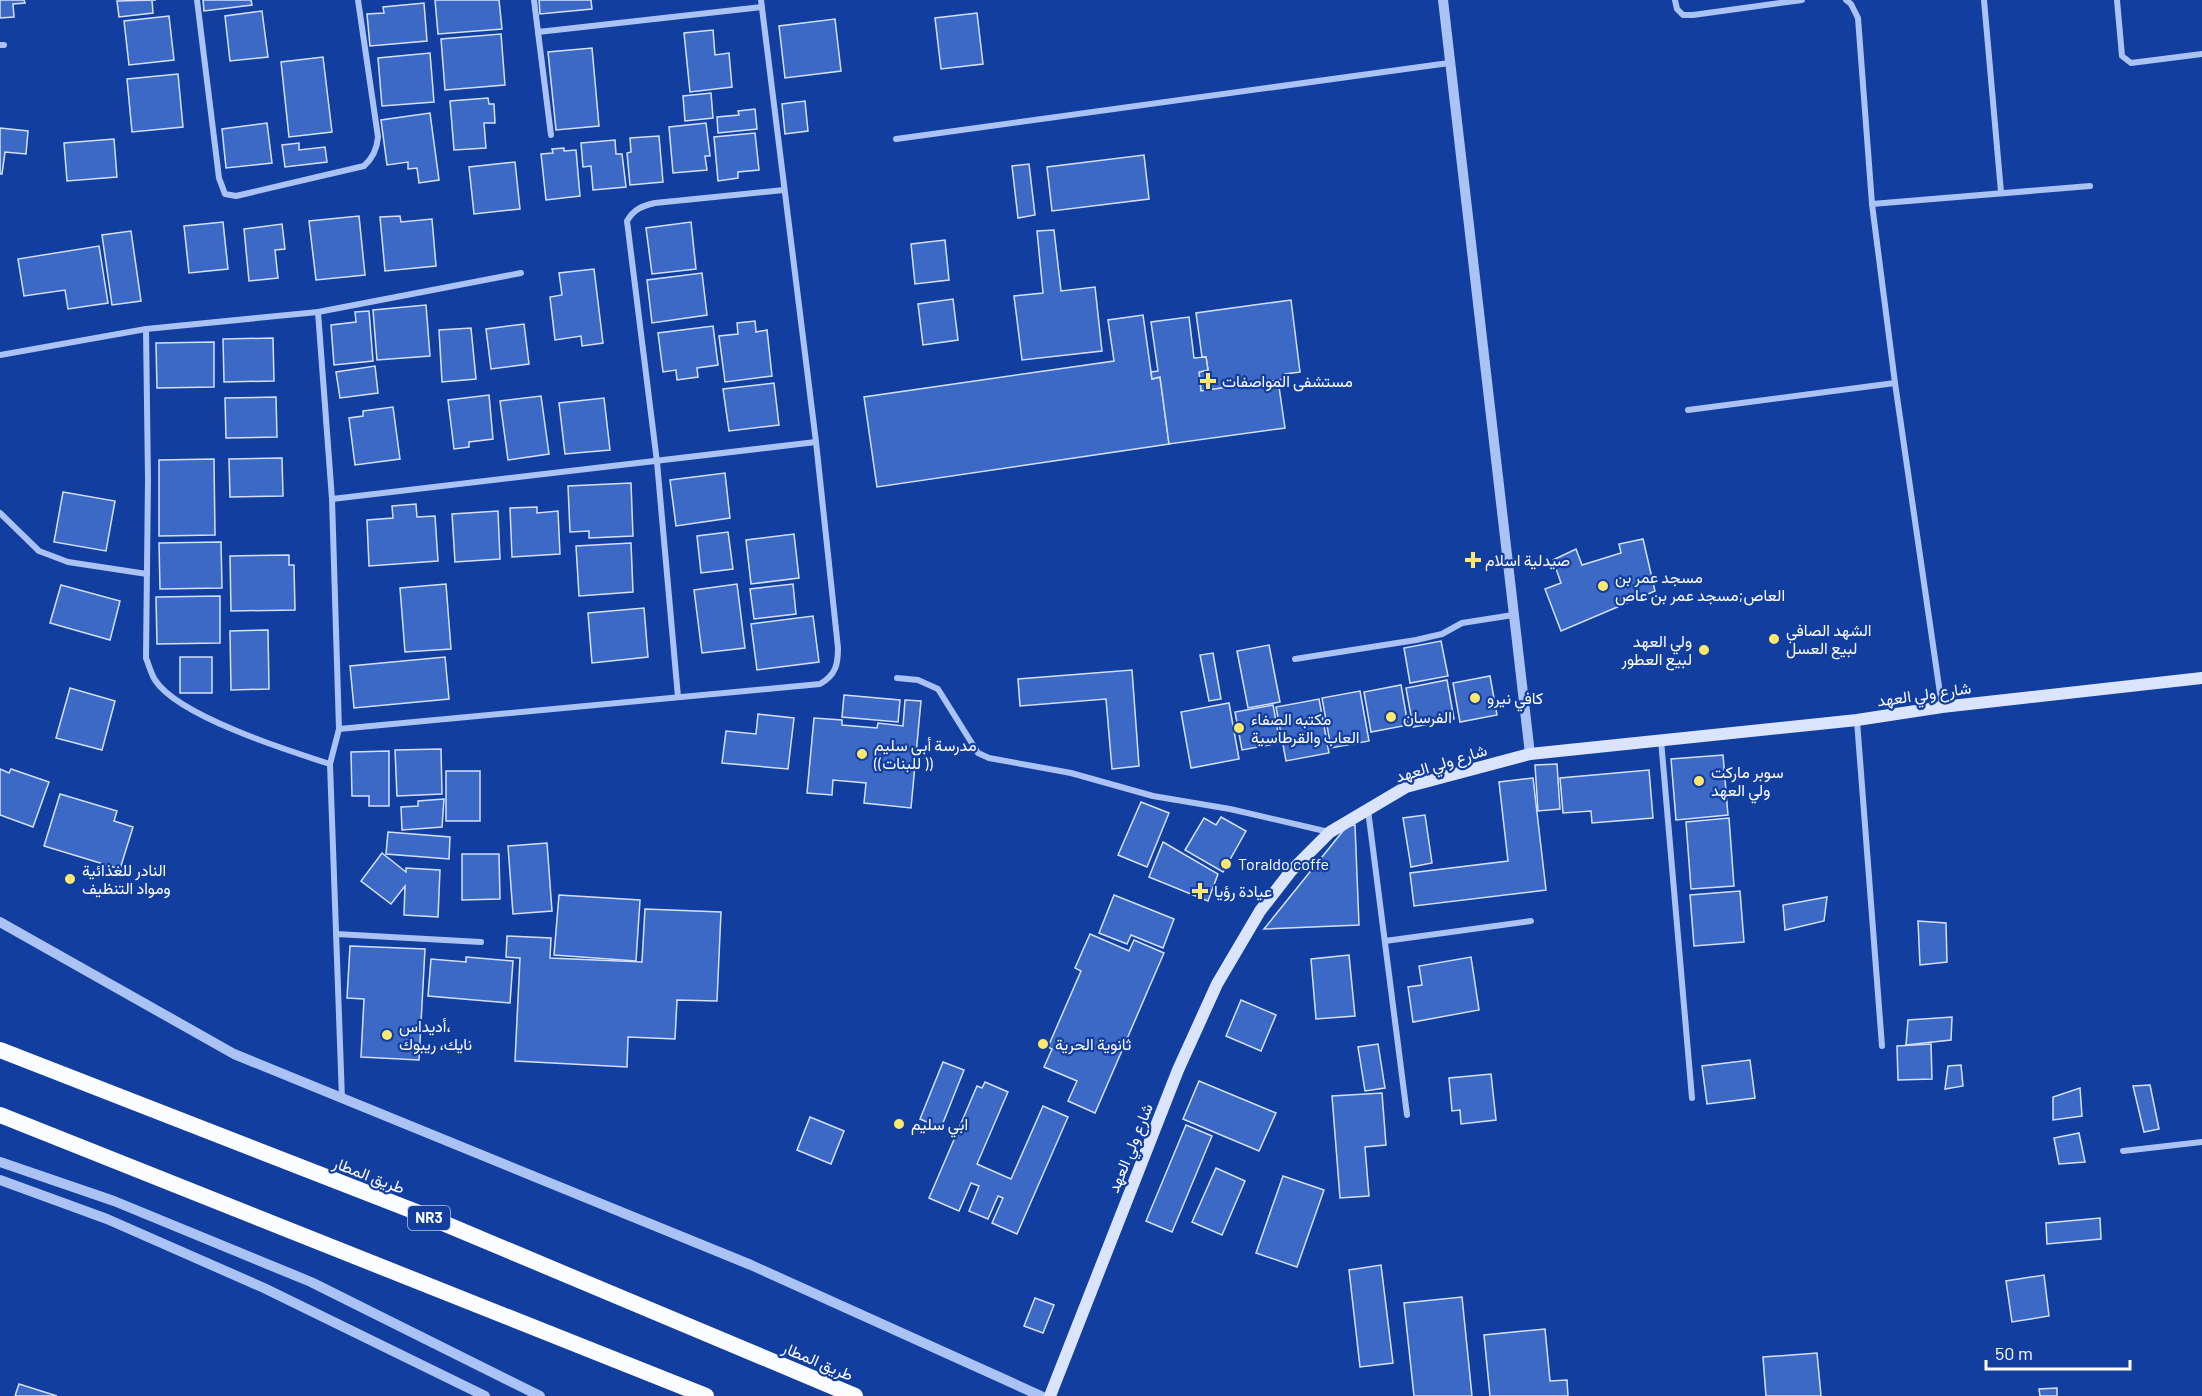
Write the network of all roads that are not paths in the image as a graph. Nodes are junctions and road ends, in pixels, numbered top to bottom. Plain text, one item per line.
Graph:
1 (197, 0) edge
2 (358, 0) edge
3 (534, 0) edge
4 (1443, 0) edge
5 (1675, 0) edge
6 (1802, 0) edge
7 (1846, 0) edge
8 (1984, 0) edge
9 (2117, 0) edge
10 (761, 4) edge
11 (538, 32) junction
12 (2202, 54) edge
13 (1449, 63) junction
14 (551, 135) dead end
15 (896, 139) dead end
16 (2090, 186) dead end
17 (784, 190) junction
18 (2001, 192) junction
19 (1872, 204) junction
20 (521, 273) dead end
21 (318, 312) junction
22 (146, 329) junction
23 (0, 355) edge
24 (1895, 383) junction
25 (1688, 410) dead end
26 (816, 442) junction
27 (657, 462) junction
28 (332, 499) junction
29 (0, 513) edge
30 (147, 574) junction
31 (1514, 615) junction
32 (1295, 659) dead end
33 (897, 678) dead end
34 (2202, 678) edge
35 (678, 697) junction
36 (1942, 707) junction
37 (1857, 720) junction
38 (339, 729) junction
39 (1661, 740) junction
40 (1530, 754) junction
41 (330, 764) junction
42 (1368, 810) junction
43 (1330, 832) junction
44 (1531, 921) dead end
45 (0, 922) edge
46 (336, 934) junction
47 (1385, 941) junction
48 (481, 942) dead end
49 (1882, 1046) dead end
50 (0, 1050) edge
51 (1692, 1098) dead end
52 (342, 1100) junction
53 (0, 1115) edge
54 (1407, 1115) dead end
55 (2202, 1142) edge
56 (2123, 1151) dead end
57 (0, 1162) edge
58 (0, 1180) edge
59 (485, 1396) edge
60 (540, 1396) edge
61 (706, 1396) edge
62 (855, 1396) edge
63 (1041, 1396) edge
64 (1050, 1396) edge

1 - 2 street
3 - 11 street
4 - 13 street
5 - 6 street
7 - 19 street
8 - 18 street
9 - 12 street
10 - 11 street
10 - 17 street
11 - 14 street
13 - 15 street
13 - 31 street
16 - 18 street
17 - 26 street
17 - 27 street
18 - 19 street
19 - 24 street
20 - 21 street
21 - 22 street
21 - 28 street
22 - 23 street
22 - 30 street
24 - 25 street
24 - 36 street
26 - 27 street
26 - 35 street
27 - 28 street
27 - 35 street
28 - 38 street
29 - 30 street
30 - 41 street
31 - 32 street
31 - 40 street
33 - 43 street
34 - 36 main road, شارع ولي العهد
35 - 38 street
36 - 37 main road, شارع ولي العهد
37 - 39 main road, شارع ولي العهد
37 - 49 street
38 - 41 street
39 - 40 main road, شارع ولي العهد
39 - 51 street
40 - 42 main road, شارع ولي العهد
41 - 46 street
42 - 43 main road, شارع ولي العهد
42 - 47 street
43 - 64 main road, شارع ولي العهد
44 - 47 street
45 - 52 street
46 - 48 street
46 - 52 street
47 - 54 street
50 - 62 highway, طريق المطار / NR3
52 - 63 street
53 - 61 highway
55 - 56 street
57 - 60 street
58 - 59 street

